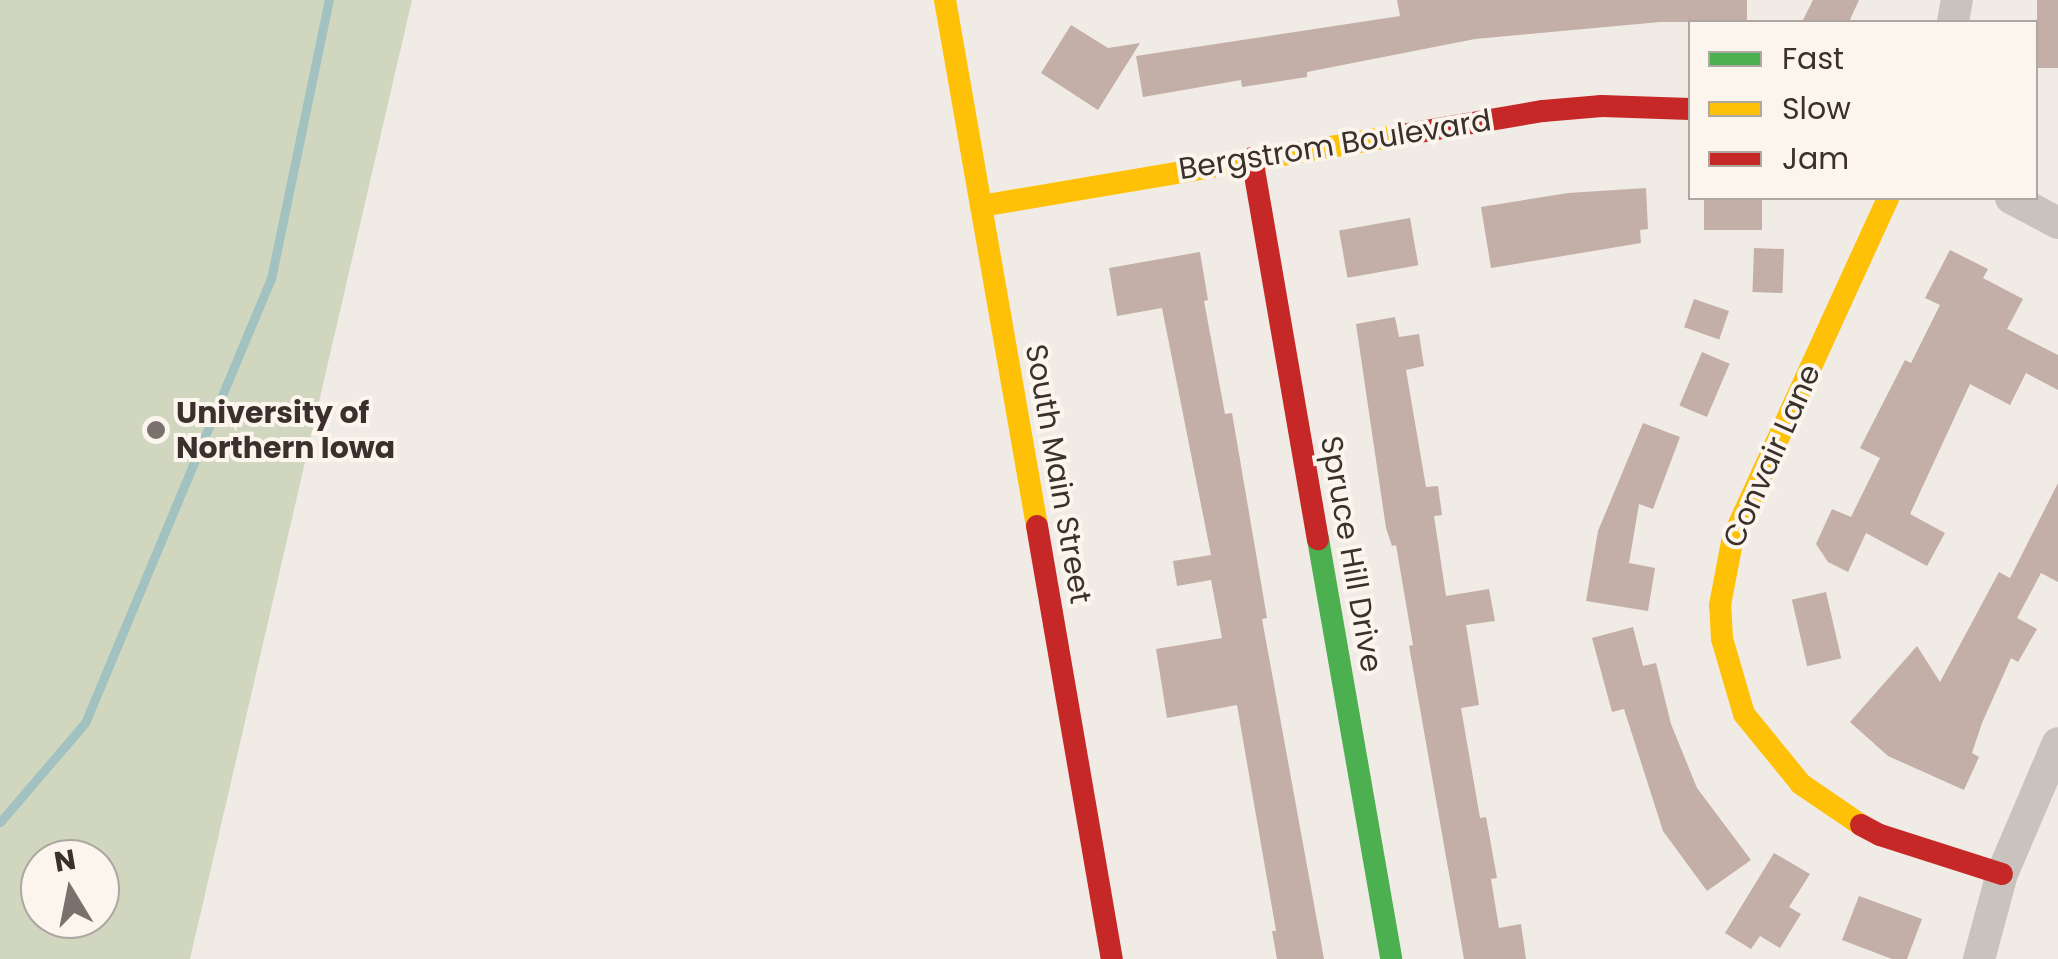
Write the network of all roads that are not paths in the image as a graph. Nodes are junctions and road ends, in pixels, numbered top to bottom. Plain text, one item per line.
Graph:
1 (945, 0) edge
2 (1688, 110) edge
3 (1252, 158) junction
4 (1887, 200) edge
5 (2015, 200) edge
6 (980, 206) junction
7 (2058, 222) edge
8 (2058, 743) edge
9 (2002, 874) junction
10 (1112, 959) edge
11 (1391, 959) edge
12 (1979, 959) edge

1 - 6 street, South Main Street
2 - 3 street, Bergstrom Boulevard
3 - 6 street, Bergstrom Boulevard
3 - 11 street, Spruce Hill Drive
4 - 9 street, Convair Lane
5 - 7 street
6 - 10 street, South Main Street
8 - 9 street
9 - 12 street

